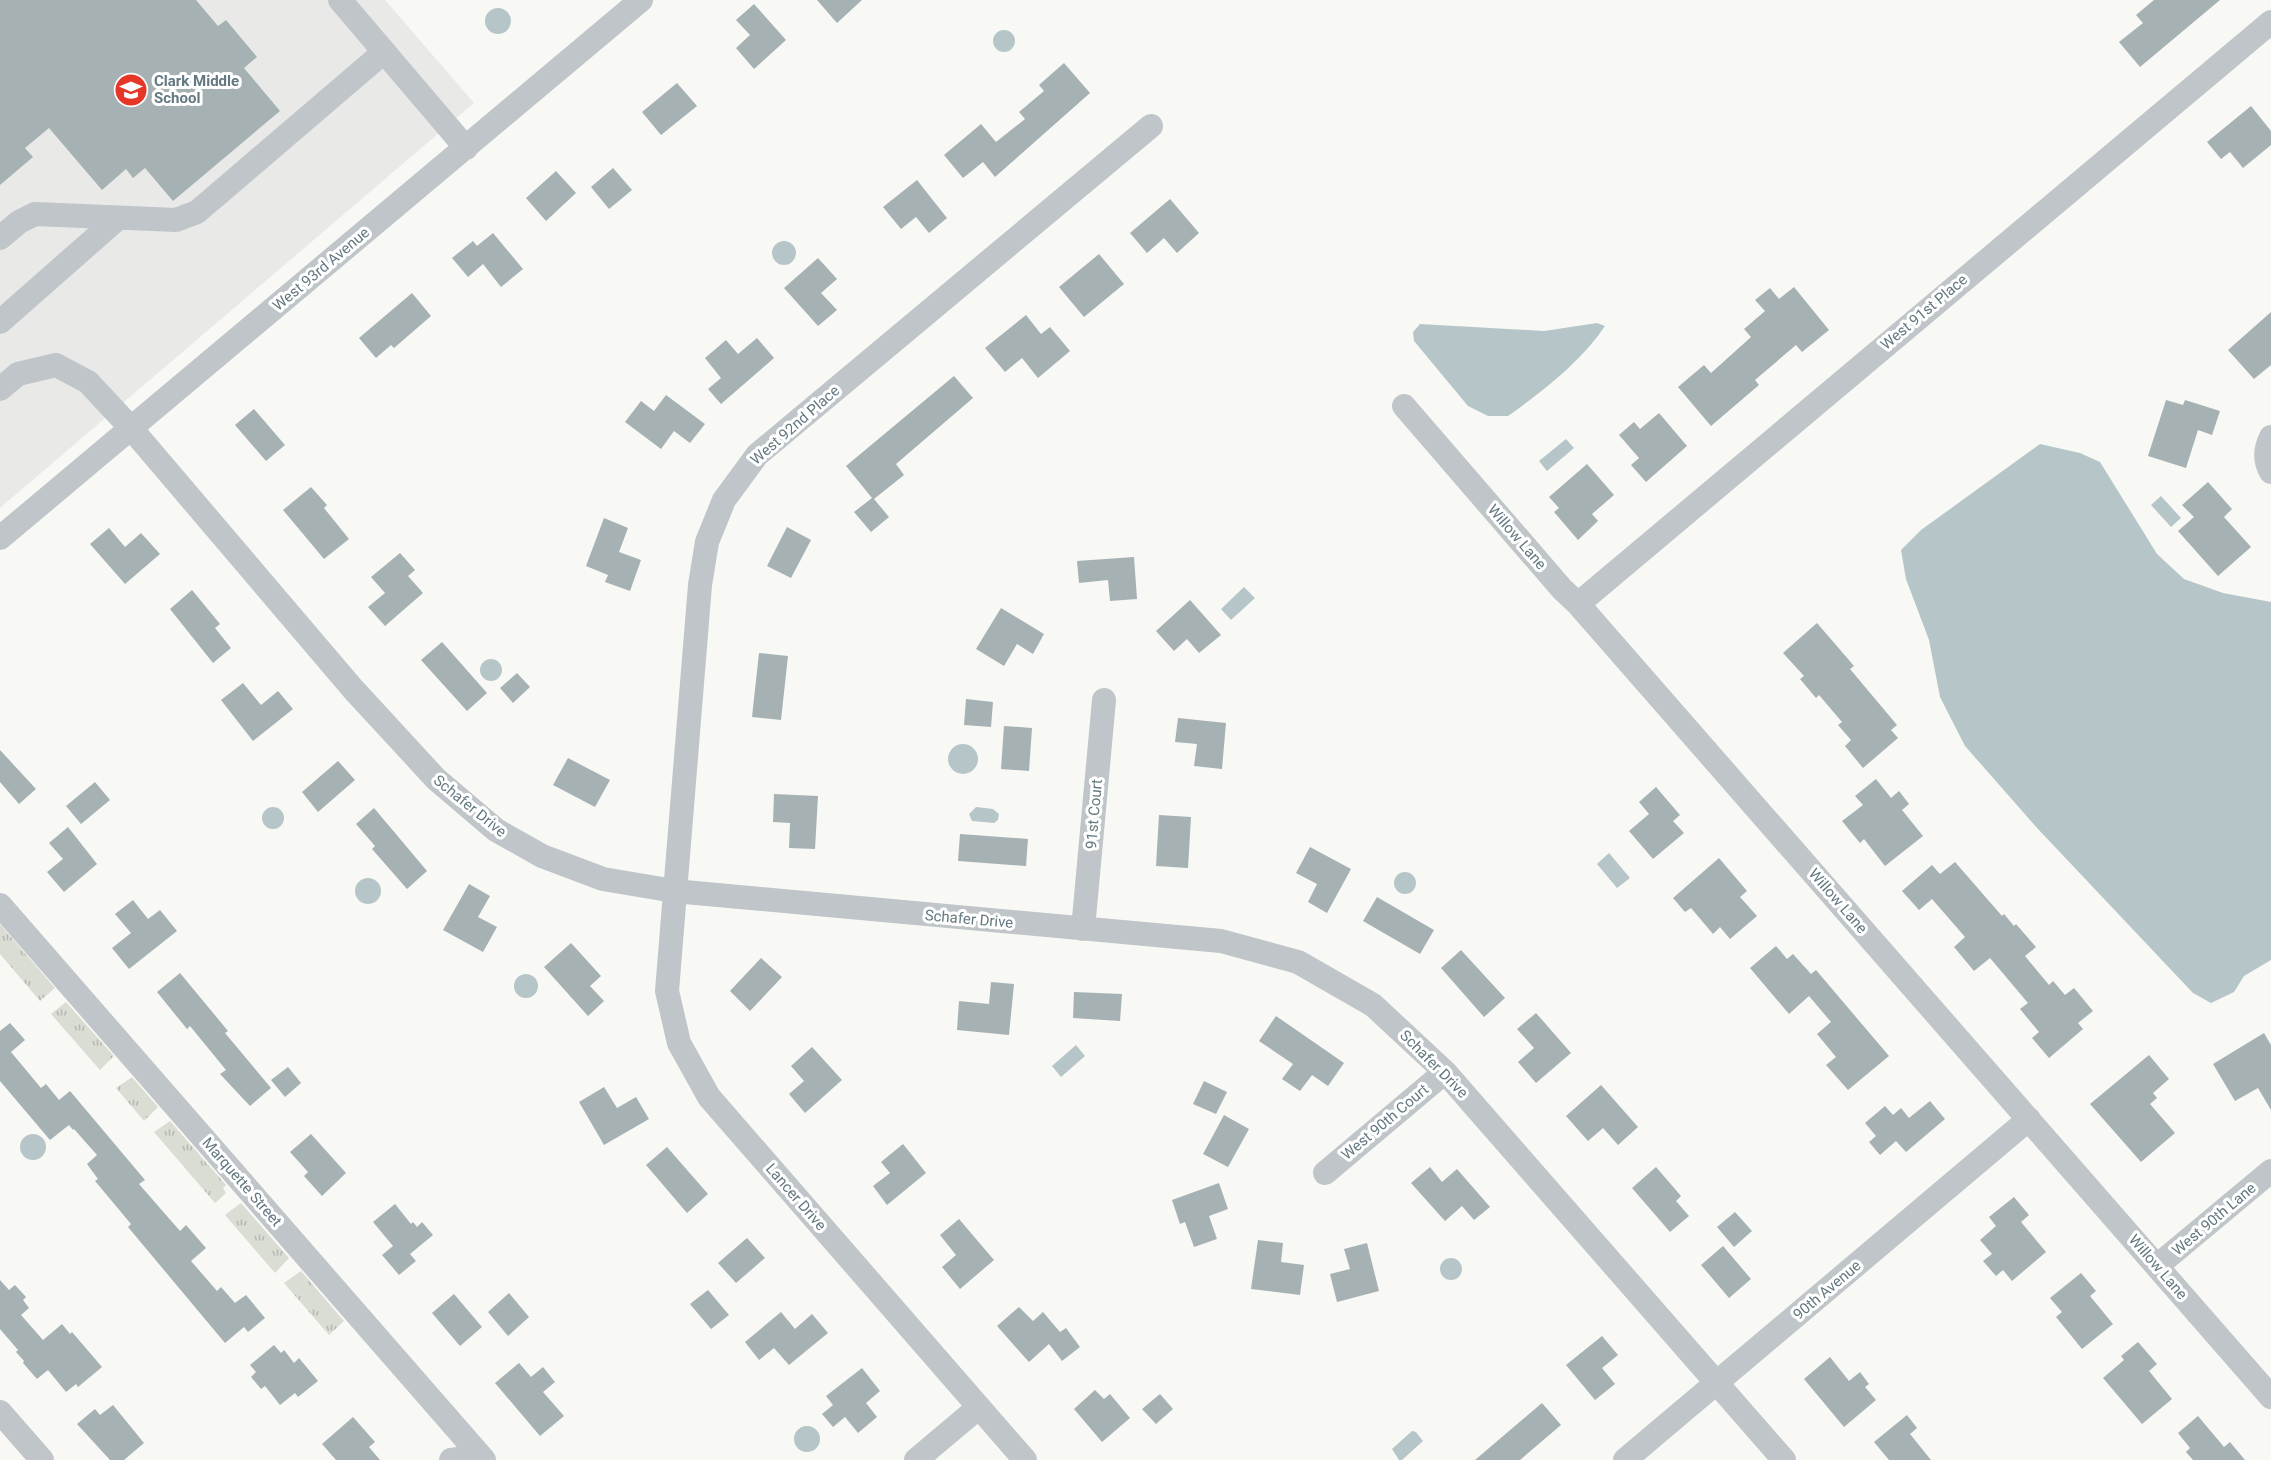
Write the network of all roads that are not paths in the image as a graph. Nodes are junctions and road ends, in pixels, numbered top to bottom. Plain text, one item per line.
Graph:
1 (340, 0) edge
2 (641, 0) edge
3 (2271, 22) edge
4 (384, 52) junction
5 (1151, 126) dead end
6 (466, 148) junction
7 (117, 219) junction
8 (0, 238) edge
9 (0, 322) edge
10 (0, 389) edge
11 (1404, 406) dead end
12 (130, 427) junction
13 (2271, 437) edge
14 (2271, 472) edge
15 (0, 538) edge
16 (1578, 604) junction
17 (1104, 700) dead end
18 (674, 891) junction
19 (0, 905) edge
20 (1083, 929) junction
21 (1445, 1072) junction
22 (2029, 1119) junction
23 (2271, 1171) edge
24 (1325, 1173) dead end
25 (2157, 1266) junction
26 (1717, 1383) junction
27 (2271, 1397) edge
28 (979, 1407) junction
29 (1, 1415) edge
30 (480, 1459) edge
31 (42, 1460) edge
32 (451, 1460) edge
33 (916, 1460) edge
34 (1025, 1460) edge
35 (1624, 1460) edge
36 (1784, 1460) edge

1 - 4 street
2 - 6 street, West 93rd Avenue
3 - 16 street, West 91st Place
4 - 6 street
4 - 7 street
5 - 18 street, West 92nd Place
6 - 12 street, West 93rd Avenue
7 - 8 street
7 - 9 street
10 - 12 street, Schafer Drive
11 - 16 street, Willow Lane
12 - 15 street, West 93rd Avenue
12 - 18 street, Schafer Drive
13 - 14 street
16 - 22 street, Willow Lane
17 - 20 street, 91st Court
18 - 20 street, Schafer Drive
18 - 28 street, Lancer Drive
19 - 30 street, Marquette Street
20 - 21 street, Schafer Drive
21 - 24 street, West 90th Court
21 - 26 street, Schafer Drive
22 - 25 street, Willow Lane
22 - 26 street, 90th Avenue
23 - 25 street, West 90th Lane
25 - 27 street, Willow Lane
26 - 35 street, 90th Avenue
26 - 36 street, Schafer Drive
28 - 33 street
28 - 34 street, Lancer Drive
29 - 31 street
30 - 32 street

